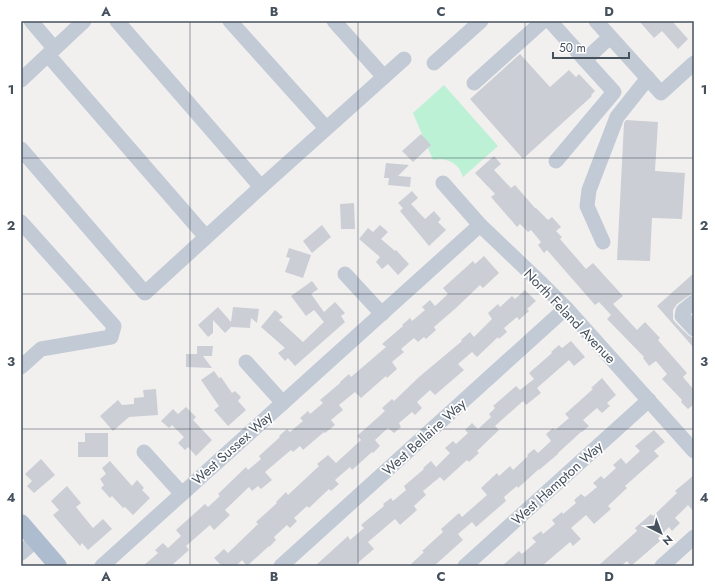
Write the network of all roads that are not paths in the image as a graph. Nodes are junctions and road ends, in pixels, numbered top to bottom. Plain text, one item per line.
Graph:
1 (31, 21) edge
2 (84, 21) edge
3 (116, 21) edge
4 (230, 21) edge
5 (334, 21) edge
6 (481, 21) edge
7 (543, 21) edge
8 (550, 21) edge
9 (596, 21) edge
10 (610, 37) junction
11 (51, 52) junction
12 (404, 59) dead end
13 (585, 60) junction
14 (434, 63) dead end
15 (694, 63) edge
16 (384, 77) junction
17 (648, 78) junction
18 (21, 80) edge
19 (474, 83) dead end
20 (326, 128) junction
21 (21, 149) edge
22 (556, 161) dead end
23 (442, 183) dead end
24 (261, 187) junction
25 (21, 222) edge
26 (480, 225) junction
27 (206, 237) junction
28 (603, 242) dead end
29 (345, 274) dead end
30 (694, 302) edge
31 (566, 308) junction
32 (382, 314) junction
33 (694, 329) edge
34 (246, 362) dead end
35 (21, 367) edge
36 (649, 400) junction
37 (283, 403) junction
38 (694, 451) edge
39 (144, 452) dead end
40 (182, 494) junction
41 (21, 523) edge
42 (694, 537) edge
43 (36, 540) junction
44 (21, 553) edge
45 (58, 566) edge
46 (102, 566) edge
47 (281, 566) edge
48 (465, 566) edge
49 (662, 566) edge

1 - 11 street
2 - 11 street
3 - 24 street
4 - 20 street
5 - 16 street
6 - 14 street
7 - 19 street
8 - 13 street
9 - 10 street
10 - 13 street
10 - 17 street
11 - 18 street
11 - 27 street
12 - 16 street
13 - 22 street
15 - 17 street
16 - 20 street
17 - 28 street
20 - 24 street
21 - 27 street
23 - 26 street, North Feland Avenue
24 - 27 street
25 - 35 street
26 - 31 street, North Feland Avenue
26 - 32 street, West Sussex Way
29 - 32 street
30 - 33 street
31 - 36 street, North Feland Avenue
31 - 47 street, West Bellaire Way
32 - 37 street, West Sussex Way
34 - 37 street, West Sussex Way
36 - 38 street, North Feland Avenue
36 - 48 street, West Hampton Way
37 - 40 street, West Sussex Way
39 - 40 street, West Sussex Way
40 - 46 street, West Sussex Way
41 - 43 main road
42 - 49 street
43 - 44 street
43 - 45 main road

